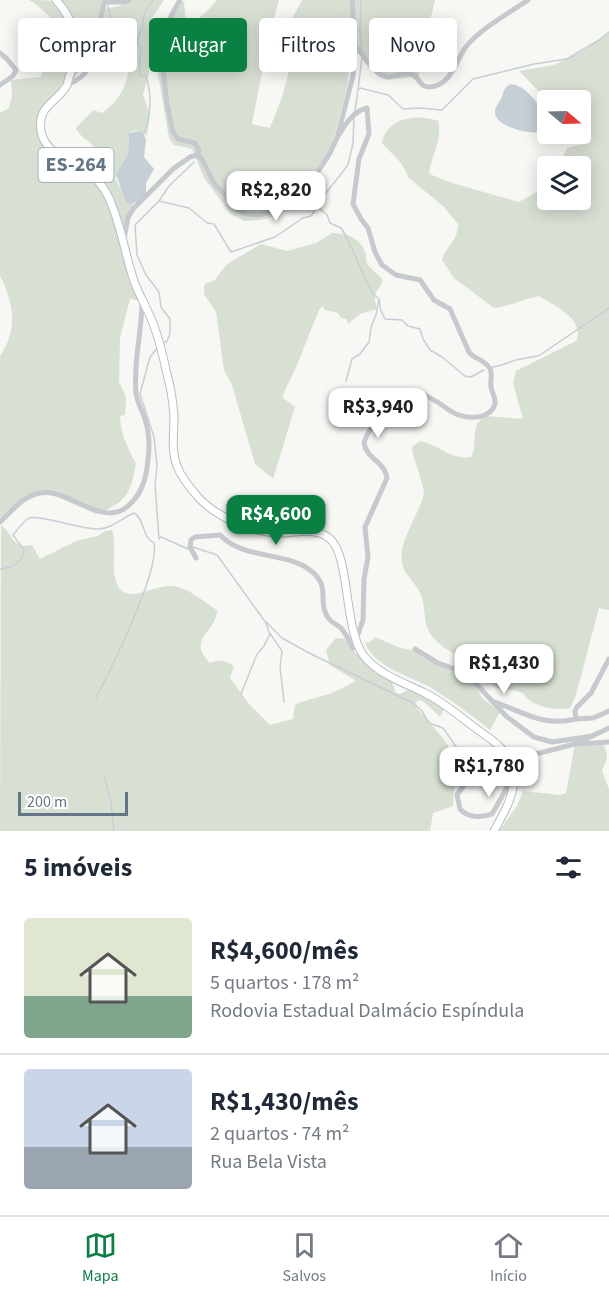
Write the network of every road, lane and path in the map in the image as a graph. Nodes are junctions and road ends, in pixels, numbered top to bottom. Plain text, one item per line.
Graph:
1 (56, 0) edge
2 (129, 0) edge
3 (180, 0) edge
4 (352, 0) edge
5 (528, 0) edge
6 (353, 18) edge
7 (357, 47) edge
8 (0, 53) edge
9 (354, 72) edge
10 (0, 85) edge
11 (67, 85) junction
12 (337, 138) junction
13 (197, 155) junction
14 (124, 241) junction
15 (142, 300) junction
16 (154, 323) junction
17 (141, 327) junction
18 (0, 522) edge
19 (196, 558) dead end
20 (356, 640) junction
21 (360, 648) junction
22 (415, 649) dead end
23 (609, 658) edge
24 (494, 702) junction
25 (609, 711) edge
26 (576, 719) junction
27 (609, 728) edge
28 (593, 736) junction
29 (609, 742) edge
30 (575, 744) junction
31 (514, 771) junction
32 (515, 781) junction
33 (464, 785) dead end
34 (494, 831) edge

1 - 11 main road, ES-264
2 - 11 street
3 - 13 street
4 - 6 street
5 - 7 street
8 - 10 street
9 - 12 street
11 - 14 main road, ES-264
12 - 13 street
12 - 20 street
13 - 14 street
14 - 15 main road, ES-264
15 - 16 main road, ES-264
15 - 17 street
16 - 17 street
16 - 20 main road, ES-264
17 - 18 street
19 - 21 street
20 - 21 main road, ES-264
21 - 31 main road, ES-264
22 - 24 street
23 - 26 street
24 - 26 street
24 - 28 street
25 - 26 street
27 - 28 street
28 - 30 street
29 - 30 street
30 - 31 street
31 - 32 main road, ES-264
32 - 33 street
32 - 34 main road, ES-264

